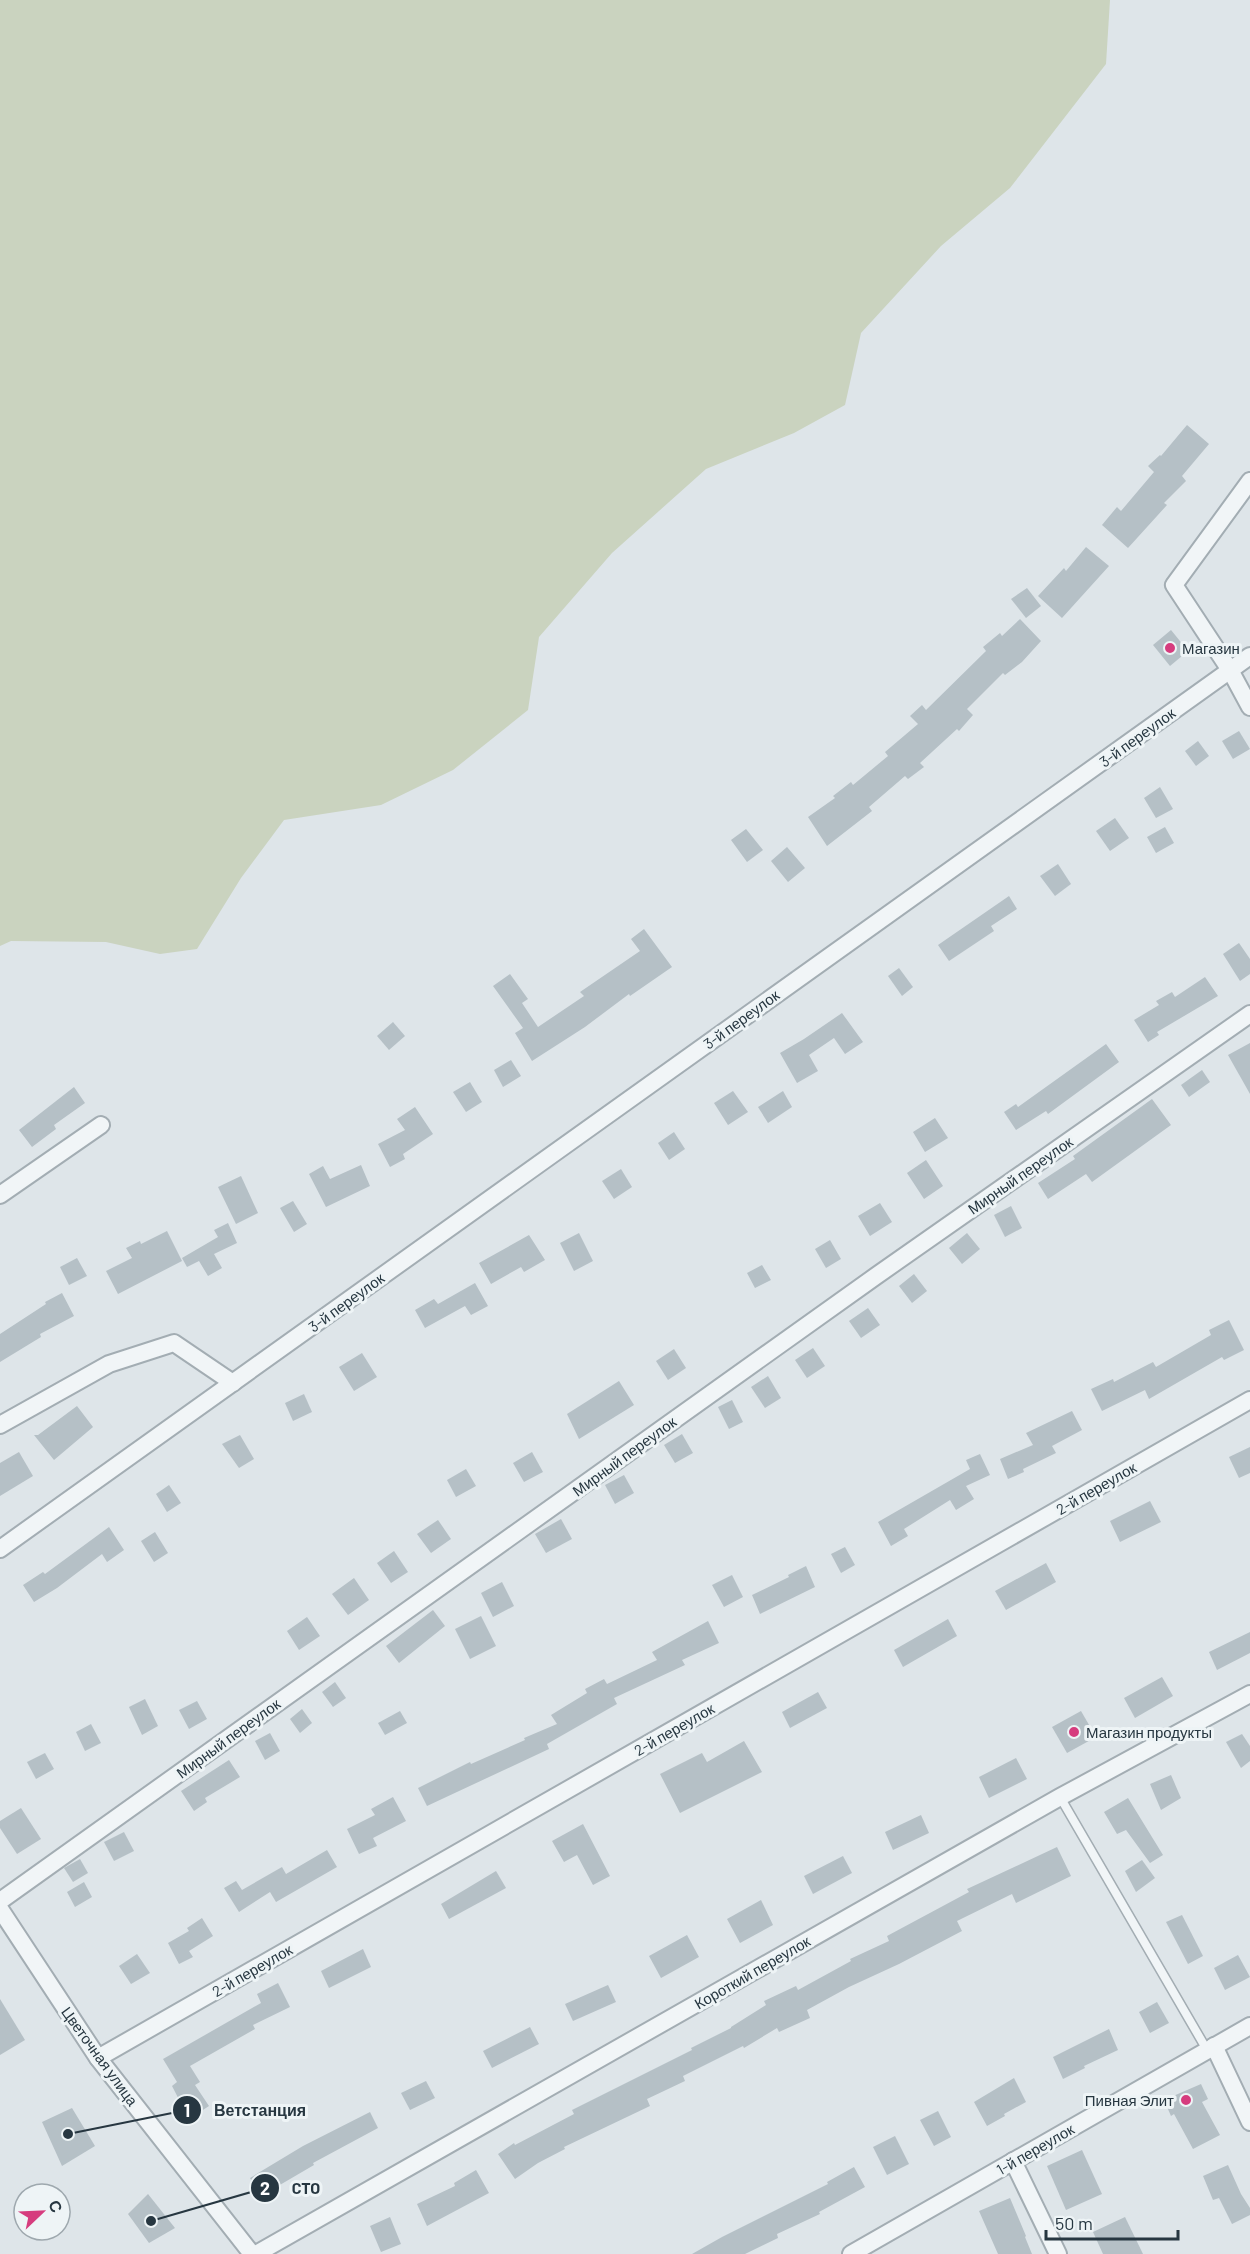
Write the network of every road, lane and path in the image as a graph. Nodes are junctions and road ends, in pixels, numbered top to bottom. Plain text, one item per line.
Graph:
1 (1250, 481) edge
2 (1250, 656) edge
3 (1230, 670) junction
4 (1250, 707) edge
5 (1250, 1014) edge
6 (100, 1125) dead end
7 (0, 1195) edge
8 (233, 1383) junction
9 (1250, 1400) edge
10 (0, 1425) edge
11 (0, 1550) edge
12 (1250, 1694) edge
13 (1060, 1797) junction
14 (0, 1901) edge
15 (0, 1909) edge
16 (1250, 2026) edge
17 (1211, 2048) junction
18 (98, 2058) junction
19 (1250, 2122) edge
20 (1013, 2161) junction
21 (252, 2254) edge
22 (256, 2254) edge
23 (851, 2254) edge
24 (1058, 2254) edge

1 - 3 street
2 - 3 street, 3-й переулок
3 - 4 street
3 - 8 street, 3-й переулок
5 - 14 street, Мирный переулок
6 - 7 street
8 - 10 street
8 - 11 street, 3-й переулок
9 - 18 street, 2-й переулок
12 - 13 street, Короткий переулок
13 - 17 lane
13 - 22 street, Короткий переулок
15 - 18 street, Цветочная улица
16 - 17 street, 1-й переулок
17 - 19 street
17 - 20 street, 1-й переулок
18 - 21 street, Цветочная улица
20 - 23 street, 1-й переулок
20 - 24 street

